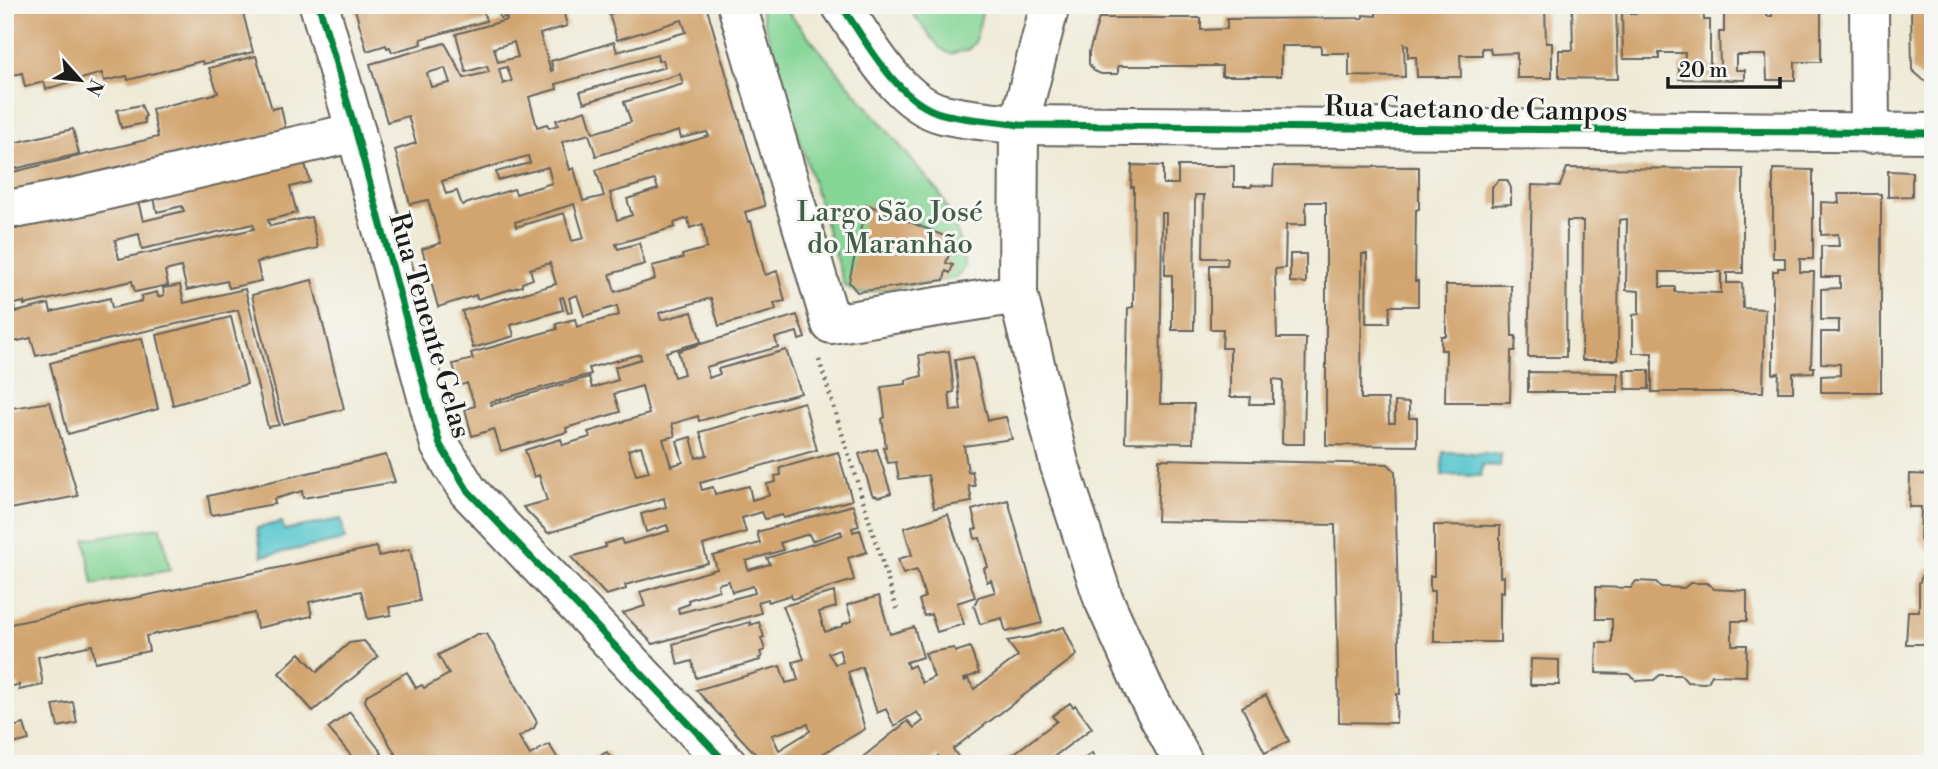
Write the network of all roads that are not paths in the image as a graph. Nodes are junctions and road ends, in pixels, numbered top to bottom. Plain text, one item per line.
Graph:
1 (319, 5) edge
2 (737, 5) edge
3 (841, 5) edge
4 (1050, 5) edge
5 (1869, 5) edge
6 (1019, 125) junction
7 (356, 132) junction
8 (1933, 133) edge
9 (1870, 134) junction
10 (19, 208) dead end
11 (1018, 294) junction
12 (727, 764) edge
13 (1184, 764) edge

1 - 7 street, Rua Tenente Gelas
2 - 11 street
3 - 6 street
4 - 6 street
5 - 9 street
6 - 9 street, Rua Caetano de Campos
6 - 11 street
7 - 10 street
7 - 12 street, Rua Tenente Gelas
8 - 9 street, Rua Caetano de Campos
11 - 13 street

